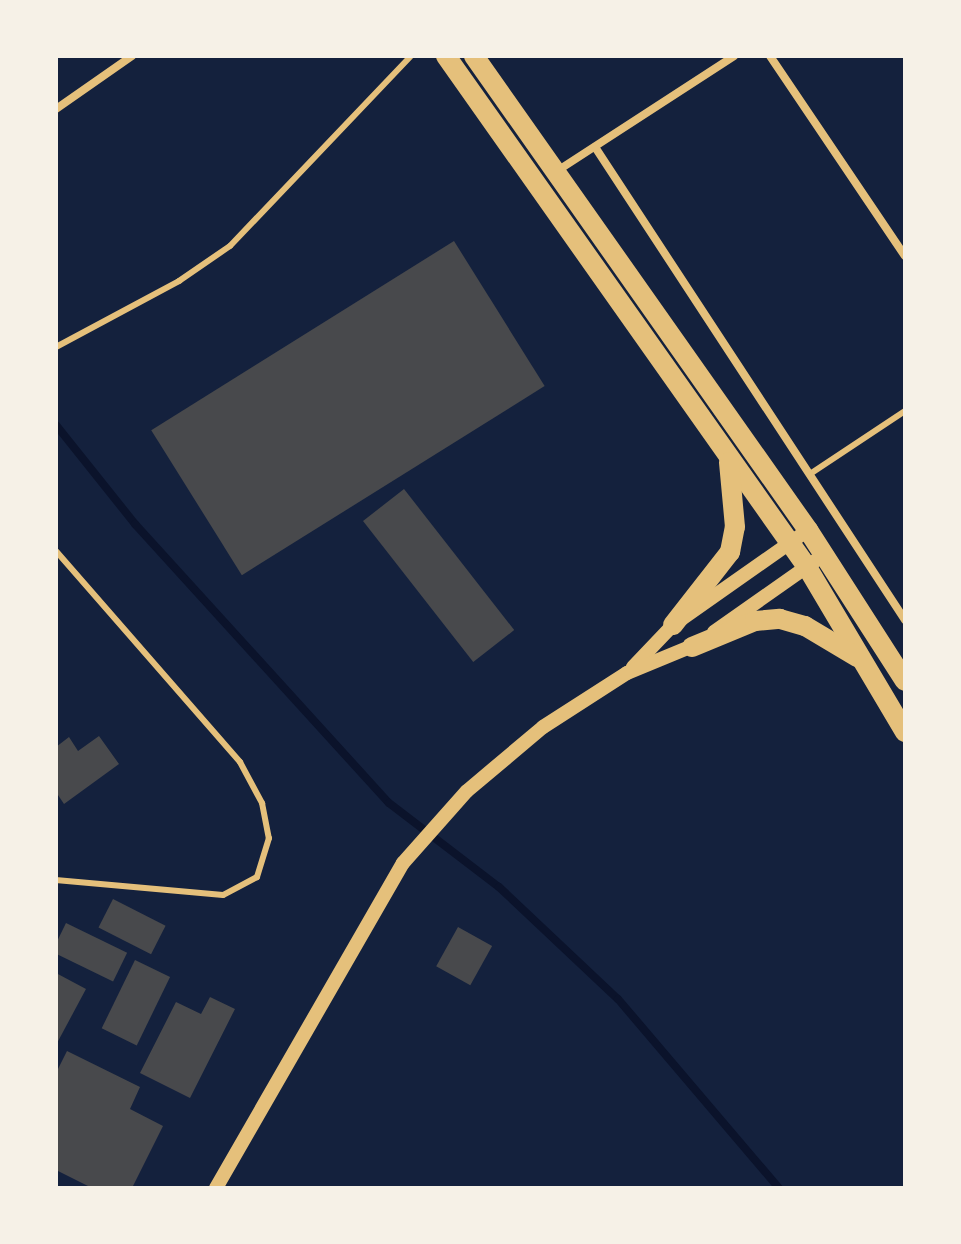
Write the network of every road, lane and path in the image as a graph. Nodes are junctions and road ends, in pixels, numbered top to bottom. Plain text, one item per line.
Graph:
1 (132, 56) edge
2 (411, 56) edge
3 (446, 56) edge
4 (474, 56) edge
5 (734, 56) edge
6 (770, 56) edge
7 (56, 109) edge
8 (595, 147) junction
9 (553, 173) junction
10 (905, 256) edge
11 (56, 347) edge
12 (905, 411) edge
13 (728, 456) junction
14 (810, 474) junction
15 (808, 530) junction
16 (789, 542) junction
17 (56, 551) edge
18 (825, 554) junction
19 (64, 561) junction
20 (56, 567) edge
21 (807, 567) junction
22 (905, 620) edge
23 (673, 625) junction
24 (692, 647) junction
25 (863, 662) junction
26 (627, 673) junction
27 (905, 681) edge
28 (905, 732) edge
29 (56, 880) edge
30 (216, 1188) edge

1 - 7 street
2 - 11 lane
3 - 13 main road
4 - 9 main road
5 - 8 street
6 - 10 street
8 - 9 street
8 - 14 street
9 - 15 main road
12 - 14 lane
13 - 16 main road
13 - 23 main road
14 - 22 street
15 - 16 street
15 - 18 main road
16 - 21 main road
16 - 23 street
17 - 19 lane
18 - 21 street
18 - 27 main road
19 - 20 lane
19 - 29 lane
21 - 24 street
21 - 25 main road
23 - 26 street
24 - 25 main road
24 - 26 street
25 - 28 main road
26 - 30 street

